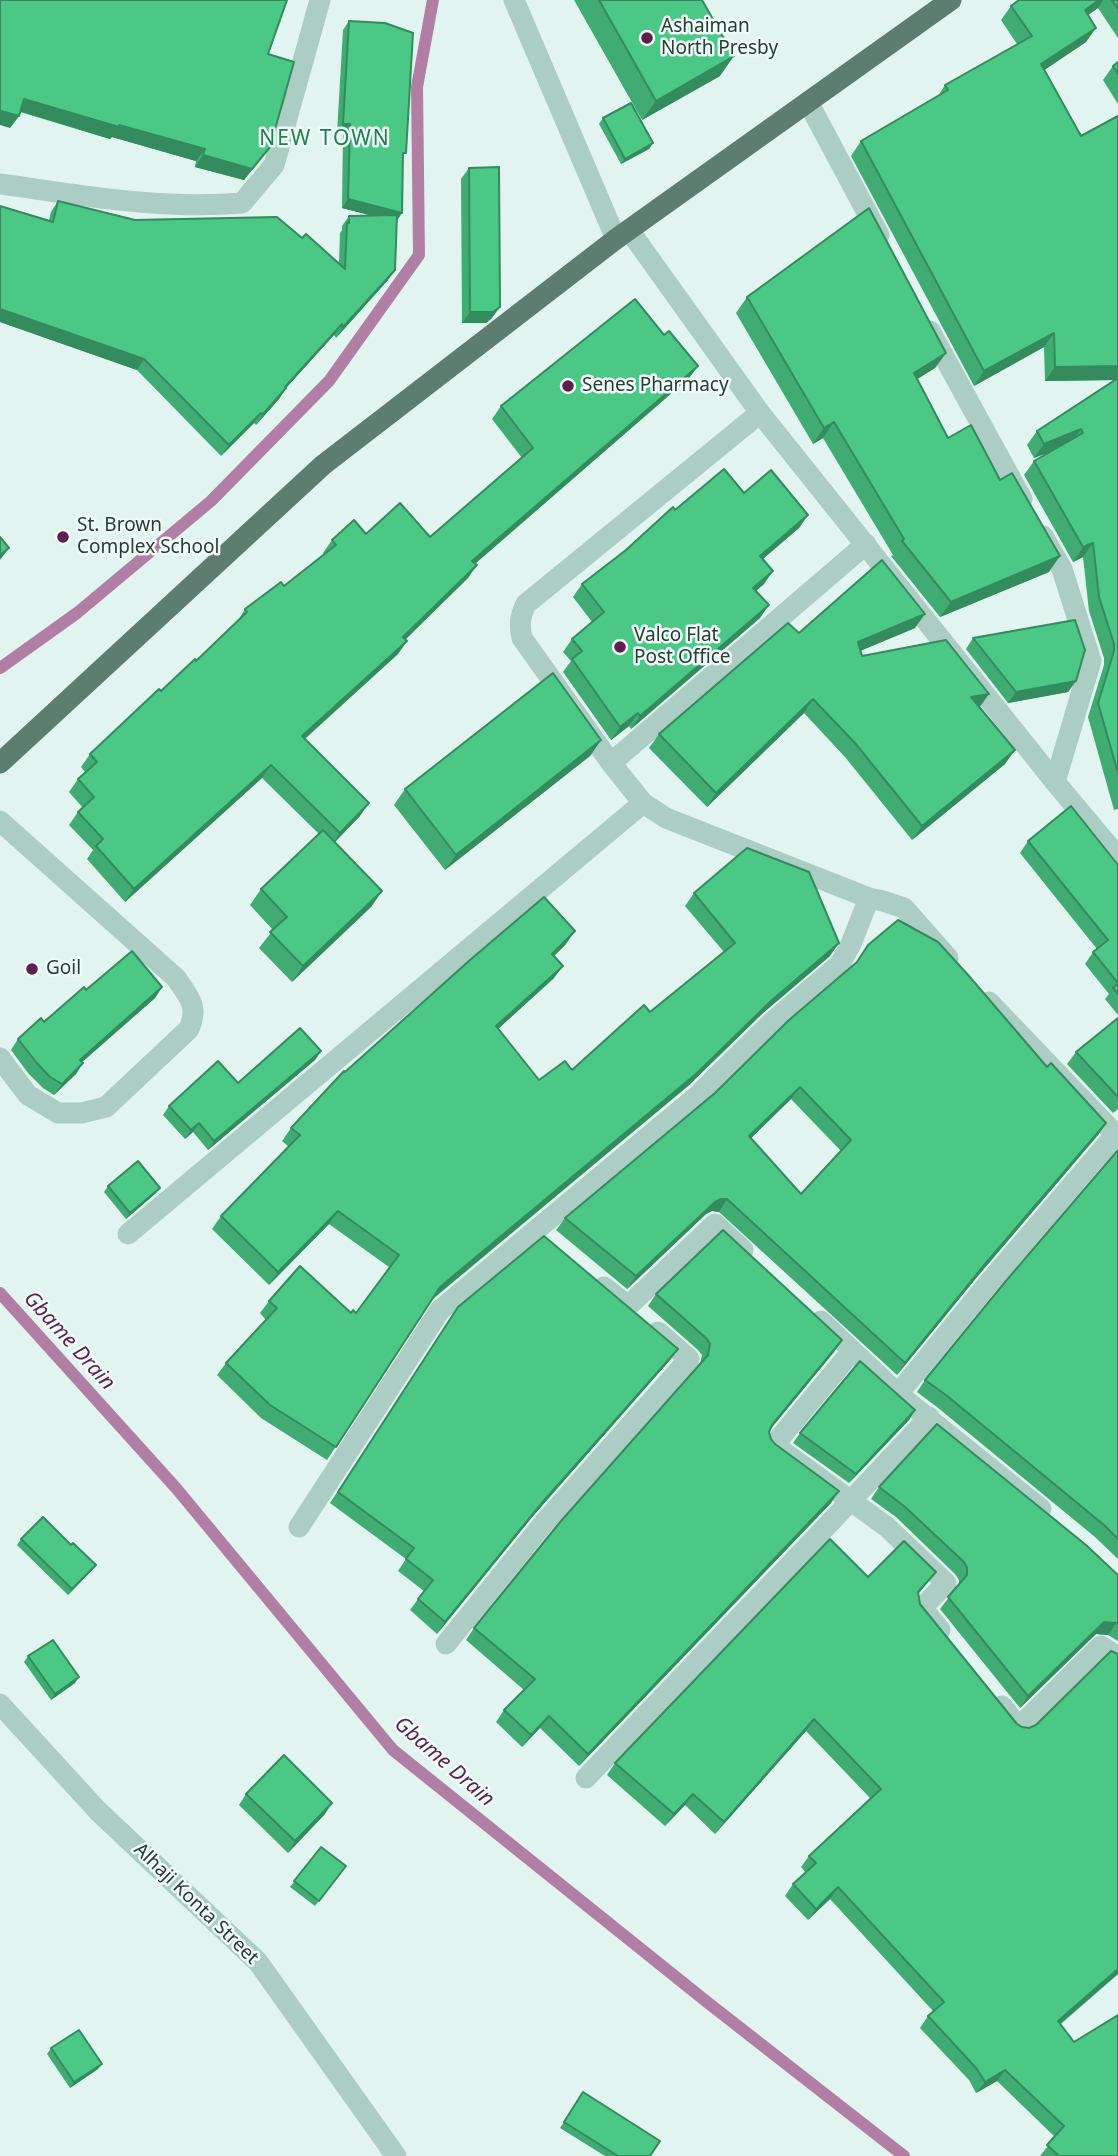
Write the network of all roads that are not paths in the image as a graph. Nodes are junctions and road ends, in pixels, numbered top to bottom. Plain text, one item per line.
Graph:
1 (320, 0) edge
2 (514, 0) edge
3 (951, 0) edge
4 (808, 102) junction
5 (0, 184) edge
6 (623, 235) junction
7 (886, 248) edge
8 (919, 310) edge
9 (760, 413) junction
10 (866, 544) junction
11 (0, 763) edge
12 (611, 763) junction
13 (1055, 782) junction
14 (643, 803) junction
15 (0, 821) edge
16 (1118, 857) edge
17 (869, 898) junction
18 (0, 1058) edge
19 (1116, 1136) edge
20 (535, 1230) junction
21 (128, 1234) dead end
22 (555, 1247) edge
23 (754, 1260) edge
24 (586, 1272) edge
25 (628, 1306) junction
26 (803, 1306) edge
27 (852, 1351) junction
28 (898, 1394) junction
29 (929, 1418) junction
30 (852, 1501) junction
31 (1057, 1522) edge
32 (299, 1527) dead end
33 (949, 1640) edge
34 (446, 1644) edge
35 (1118, 1657) edge
36 (993, 1694) edge
37 (0, 1704) edge
38 (586, 1778) dead end
39 (396, 2156) edge

1 - 5 street
2 - 6 street
3 - 4 main road
4 - 6 main road
4 - 7 street
6 - 9 street
6 - 11 main road
8 - 13 street
9 - 10 street
9 - 12 street
10 - 12 street
10 - 13 street
12 - 14 street
13 - 16 street
14 - 17 street
14 - 21 street
15 - 18 street
17 - 19 street
17 - 20 street
19 - 28 street
20 - 22 street
20 - 32 street
23 - 25 street
24 - 25 street
25 - 34 street
26 - 27 street
27 - 28 street
27 - 30 street
28 - 29 street
29 - 30 street
29 - 31 street
30 - 33 street
30 - 38 street
35 - 36 street
37 - 39 street, Alhaji Konta Street

